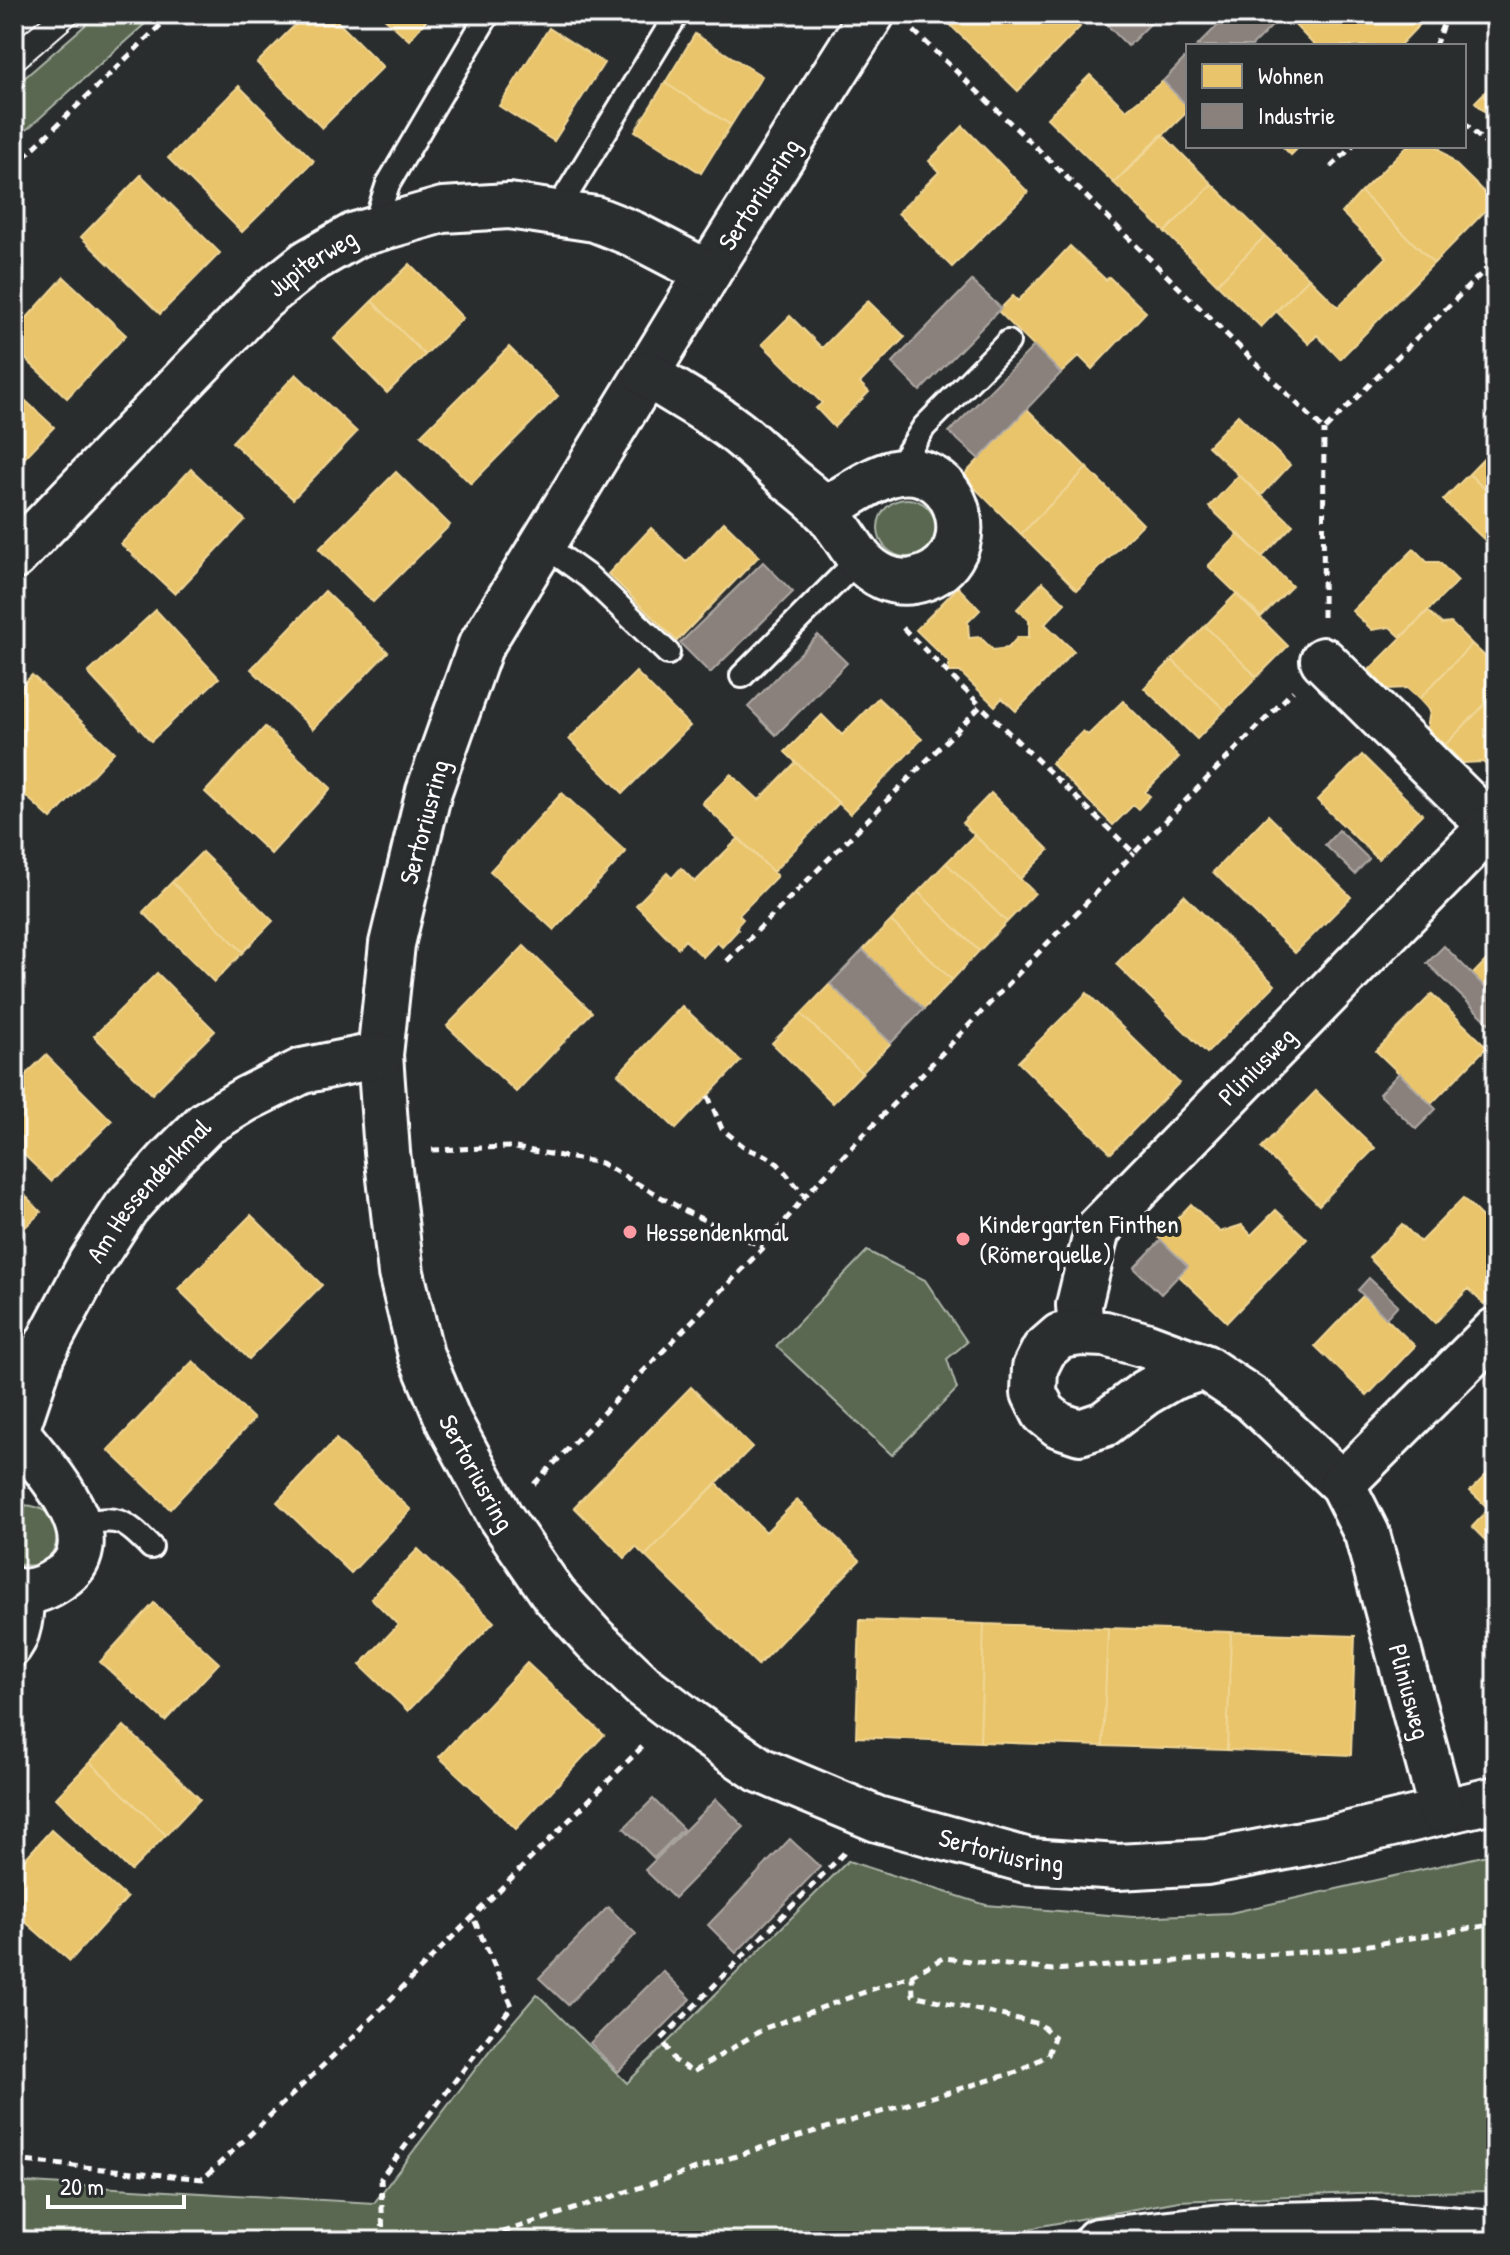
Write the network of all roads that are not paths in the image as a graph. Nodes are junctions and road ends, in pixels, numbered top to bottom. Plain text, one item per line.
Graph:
1 (488, 14) edge
2 (677, 14) edge
3 (891, 21) edge
4 (556, 212) junction
5 (373, 229) junction
6 (708, 273) junction
7 (1008, 342) dead end
8 (647, 374) junction
9 (895, 473) junction
10 (824, 510) junction
11 (543, 544) junction
12 (14, 557) edge
13 (874, 569) junction
14 (668, 653) dead end
15 (1323, 660) road end
16 (742, 676) dead end
17 (1494, 829) edge
18 (380, 1055) junction
19 (1081, 1333) junction
20 (1486, 1347) edge
21 (1204, 1367) junction
22 (16, 1435) edge
23 (1342, 1484) junction
24 (79, 1525) junction
25 (151, 1547) dead end
26 (23, 1590) edge
27 (14, 1657) edge
28 (1496, 1799) edge
29 (1442, 1812) junction
30 (1496, 2233) edge
31 (1097, 2241) edge

1 - 5 lane
2 - 4 lane
3 - 6 main road, Sertoriusring
4 - 5 main road, Jupiterweg
4 - 6 main road, Jupiterweg
5 - 12 main road, Jupiterweg
6 - 8 main road, Sertoriusring
7 - 9 lane
8 - 10 main road
8 - 11 main road, Sertoriusring
9 - 10 main road
9 - 13 main road
10 - 13 main road
11 - 14 lane
11 - 18 main road, Sertoriusring
13 - 16 lane
15 - 17 main road, Pliniusweg
17 - 19 main road, Pliniusweg
18 - 22 main road, Am Hessendenkmal
18 - 29 main road, Sertoriusring
19 - 21 main road, Pliniusweg
19 - 21 main road
20 - 23 main road
21 - 23 main road, Pliniusweg
22 - 24 main road, Am Hessendenkmal
23 - 29 main road, Pliniusweg
24 - 25 lane
24 - 26 main road
26 - 27 lane
28 - 29 main road, Sertoriusring
30 - 31 main road

